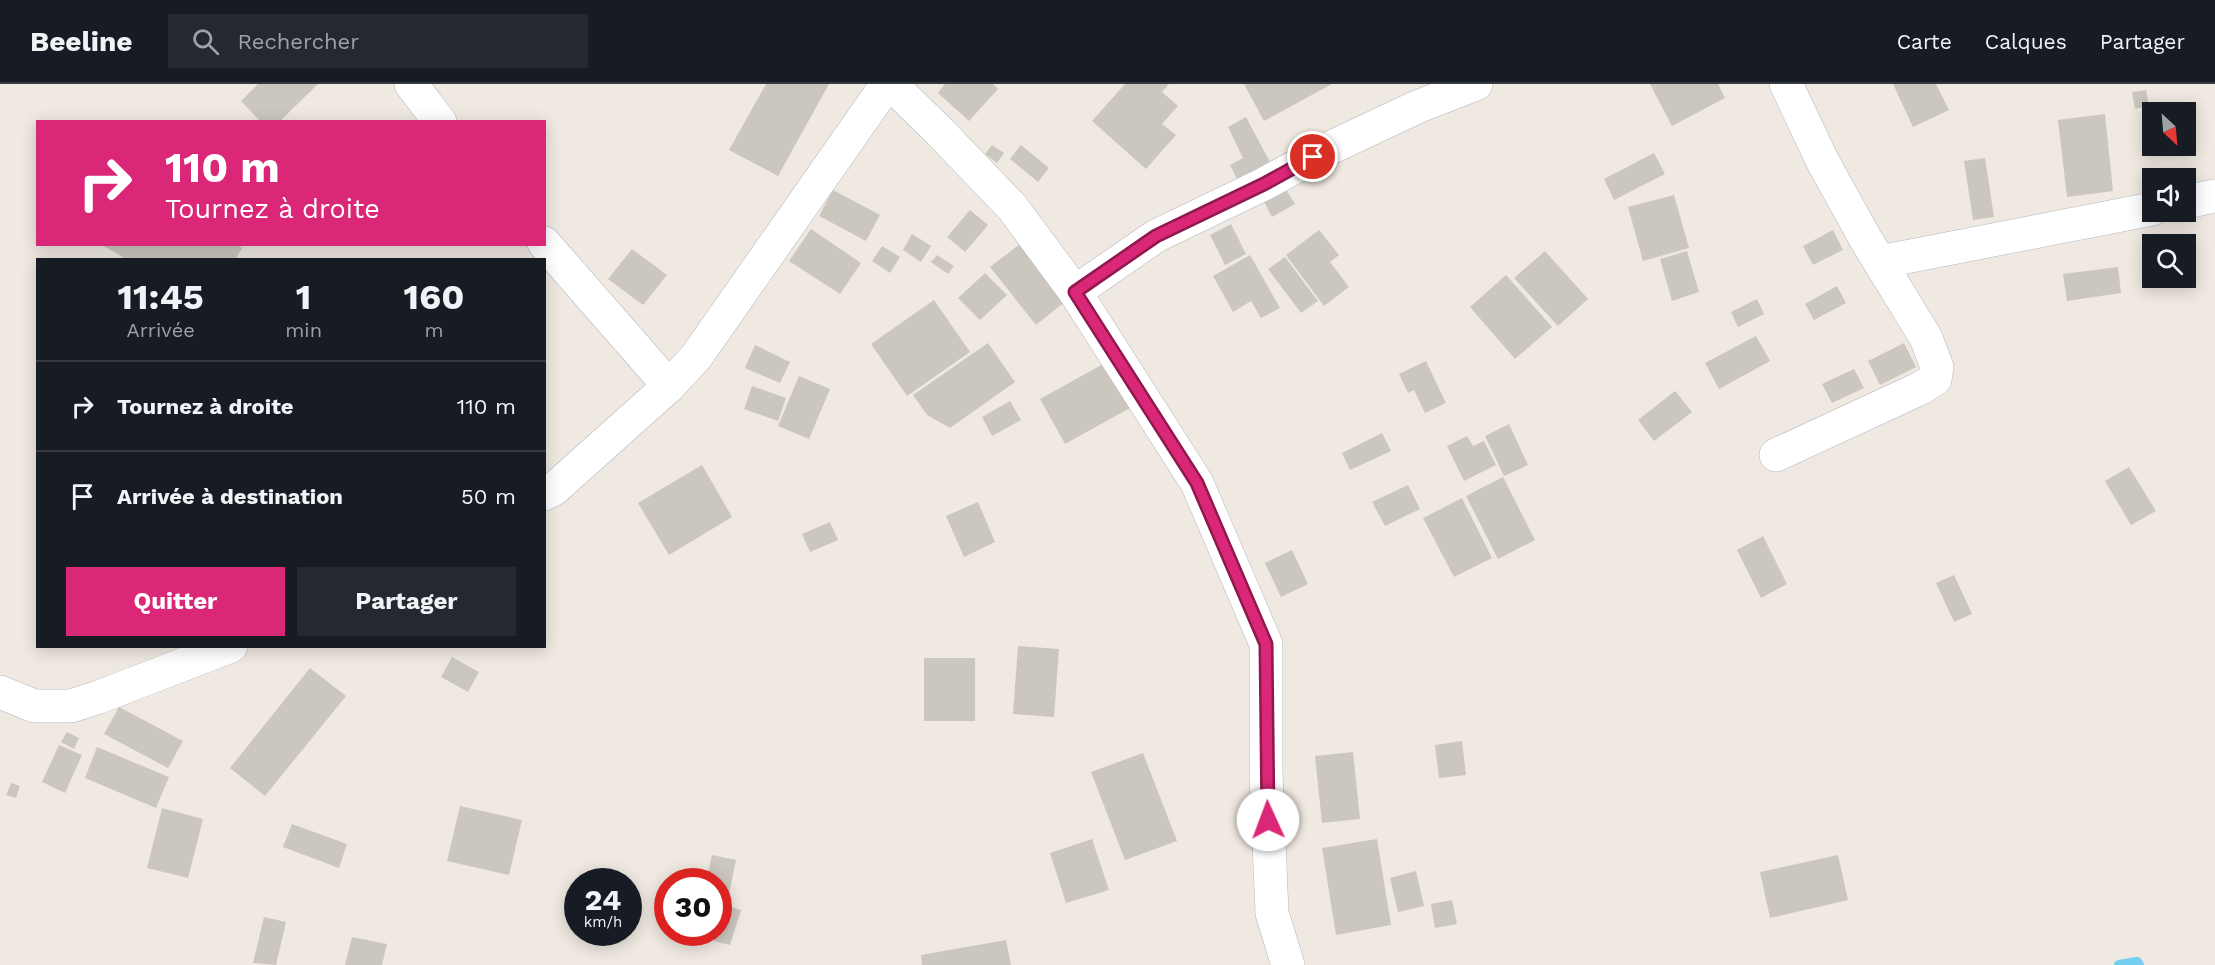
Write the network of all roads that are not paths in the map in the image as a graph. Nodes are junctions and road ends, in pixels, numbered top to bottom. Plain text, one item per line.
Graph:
1 (411, 84) edge
2 (889, 84) edge
3 (1476, 84) edge
4 (1786, 84) edge
5 (438, 120) edge
6 (2215, 196) edge
7 (2196, 200) edge
8 (2142, 211) edge
9 (546, 245) edge
10 (1880, 262) junction
11 (1075, 292) junction
12 (669, 386) junction
13 (1776, 455) dead end
14 (546, 493) edge
15 (226, 648) edge
16 (0, 692) edge
17 (1288, 965) edge

1 - 5 street
2 - 11 street
2 - 12 street
3 - 11 street
4 - 10 street
6 - 7 street
8 - 10 street
9 - 12 street
10 - 13 street
11 - 17 street
12 - 14 street
15 - 16 street

